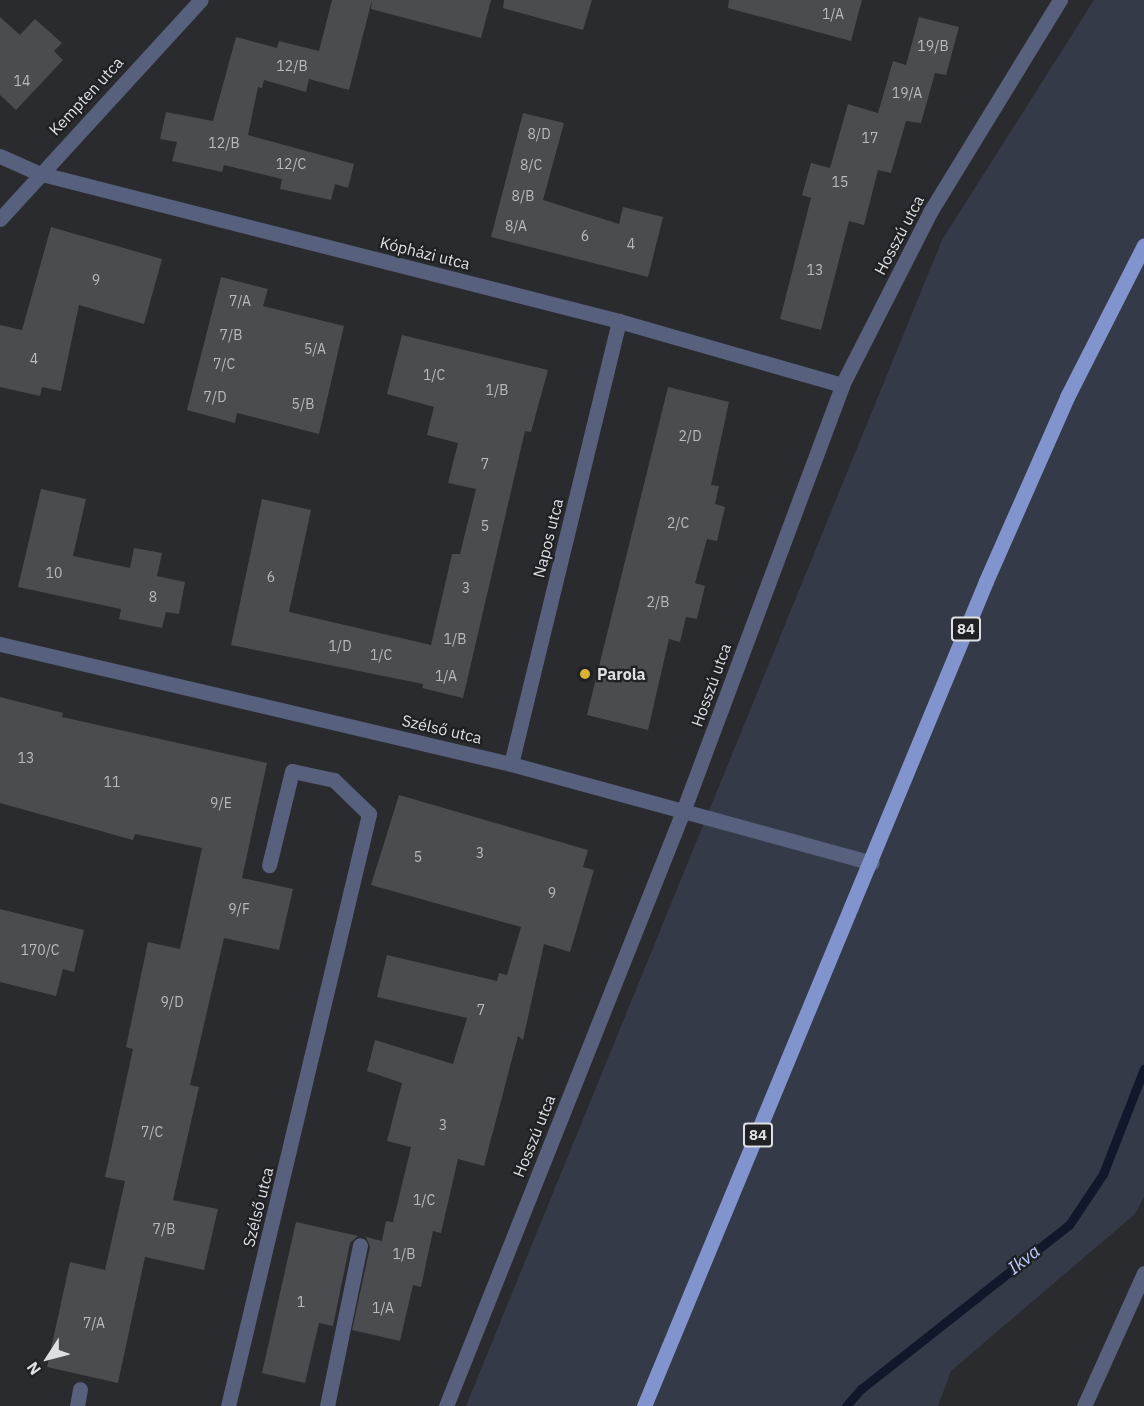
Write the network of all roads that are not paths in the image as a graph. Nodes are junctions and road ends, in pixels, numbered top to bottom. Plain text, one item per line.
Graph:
1 (201, 0) edge
2 (1060, 0) edge
3 (0, 156) edge
4 (38, 173) junction
5 (0, 219) edge
6 (1144, 245) edge
7 (619, 321) junction
8 (842, 385) junction
9 (0, 644) edge
10 (511, 764) junction
11 (682, 814) junction
12 (872, 863) junction
13 (268, 865) dead end
14 (360, 1245) dead end
15 (1144, 1273) edge
16 (80, 1389) dead end
17 (77, 1406) edge
18 (228, 1406) edge
19 (327, 1406) edge
20 (446, 1406) edge
21 (644, 1406) edge
22 (1084, 1406) edge

1 - 4 street, Kempten utca
2 - 8 street, Hosszú utca
3 - 4 street, Kópházi utca
4 - 5 street, Kempten utca
4 - 7 street, Kópházi utca
6 - 12 main road, 84
7 - 8 street, Kópházi utca
7 - 10 street, Napos utca
8 - 11 street, Hosszú utca
9 - 10 street, Szélső utca
10 - 11 street, Szélső utca
11 - 12 street, Szélső utca
11 - 20 street, Hosszú utca
12 - 21 main road, 84
13 - 18 street, Szélső utca
14 - 19 street
15 - 22 street
16 - 17 street

